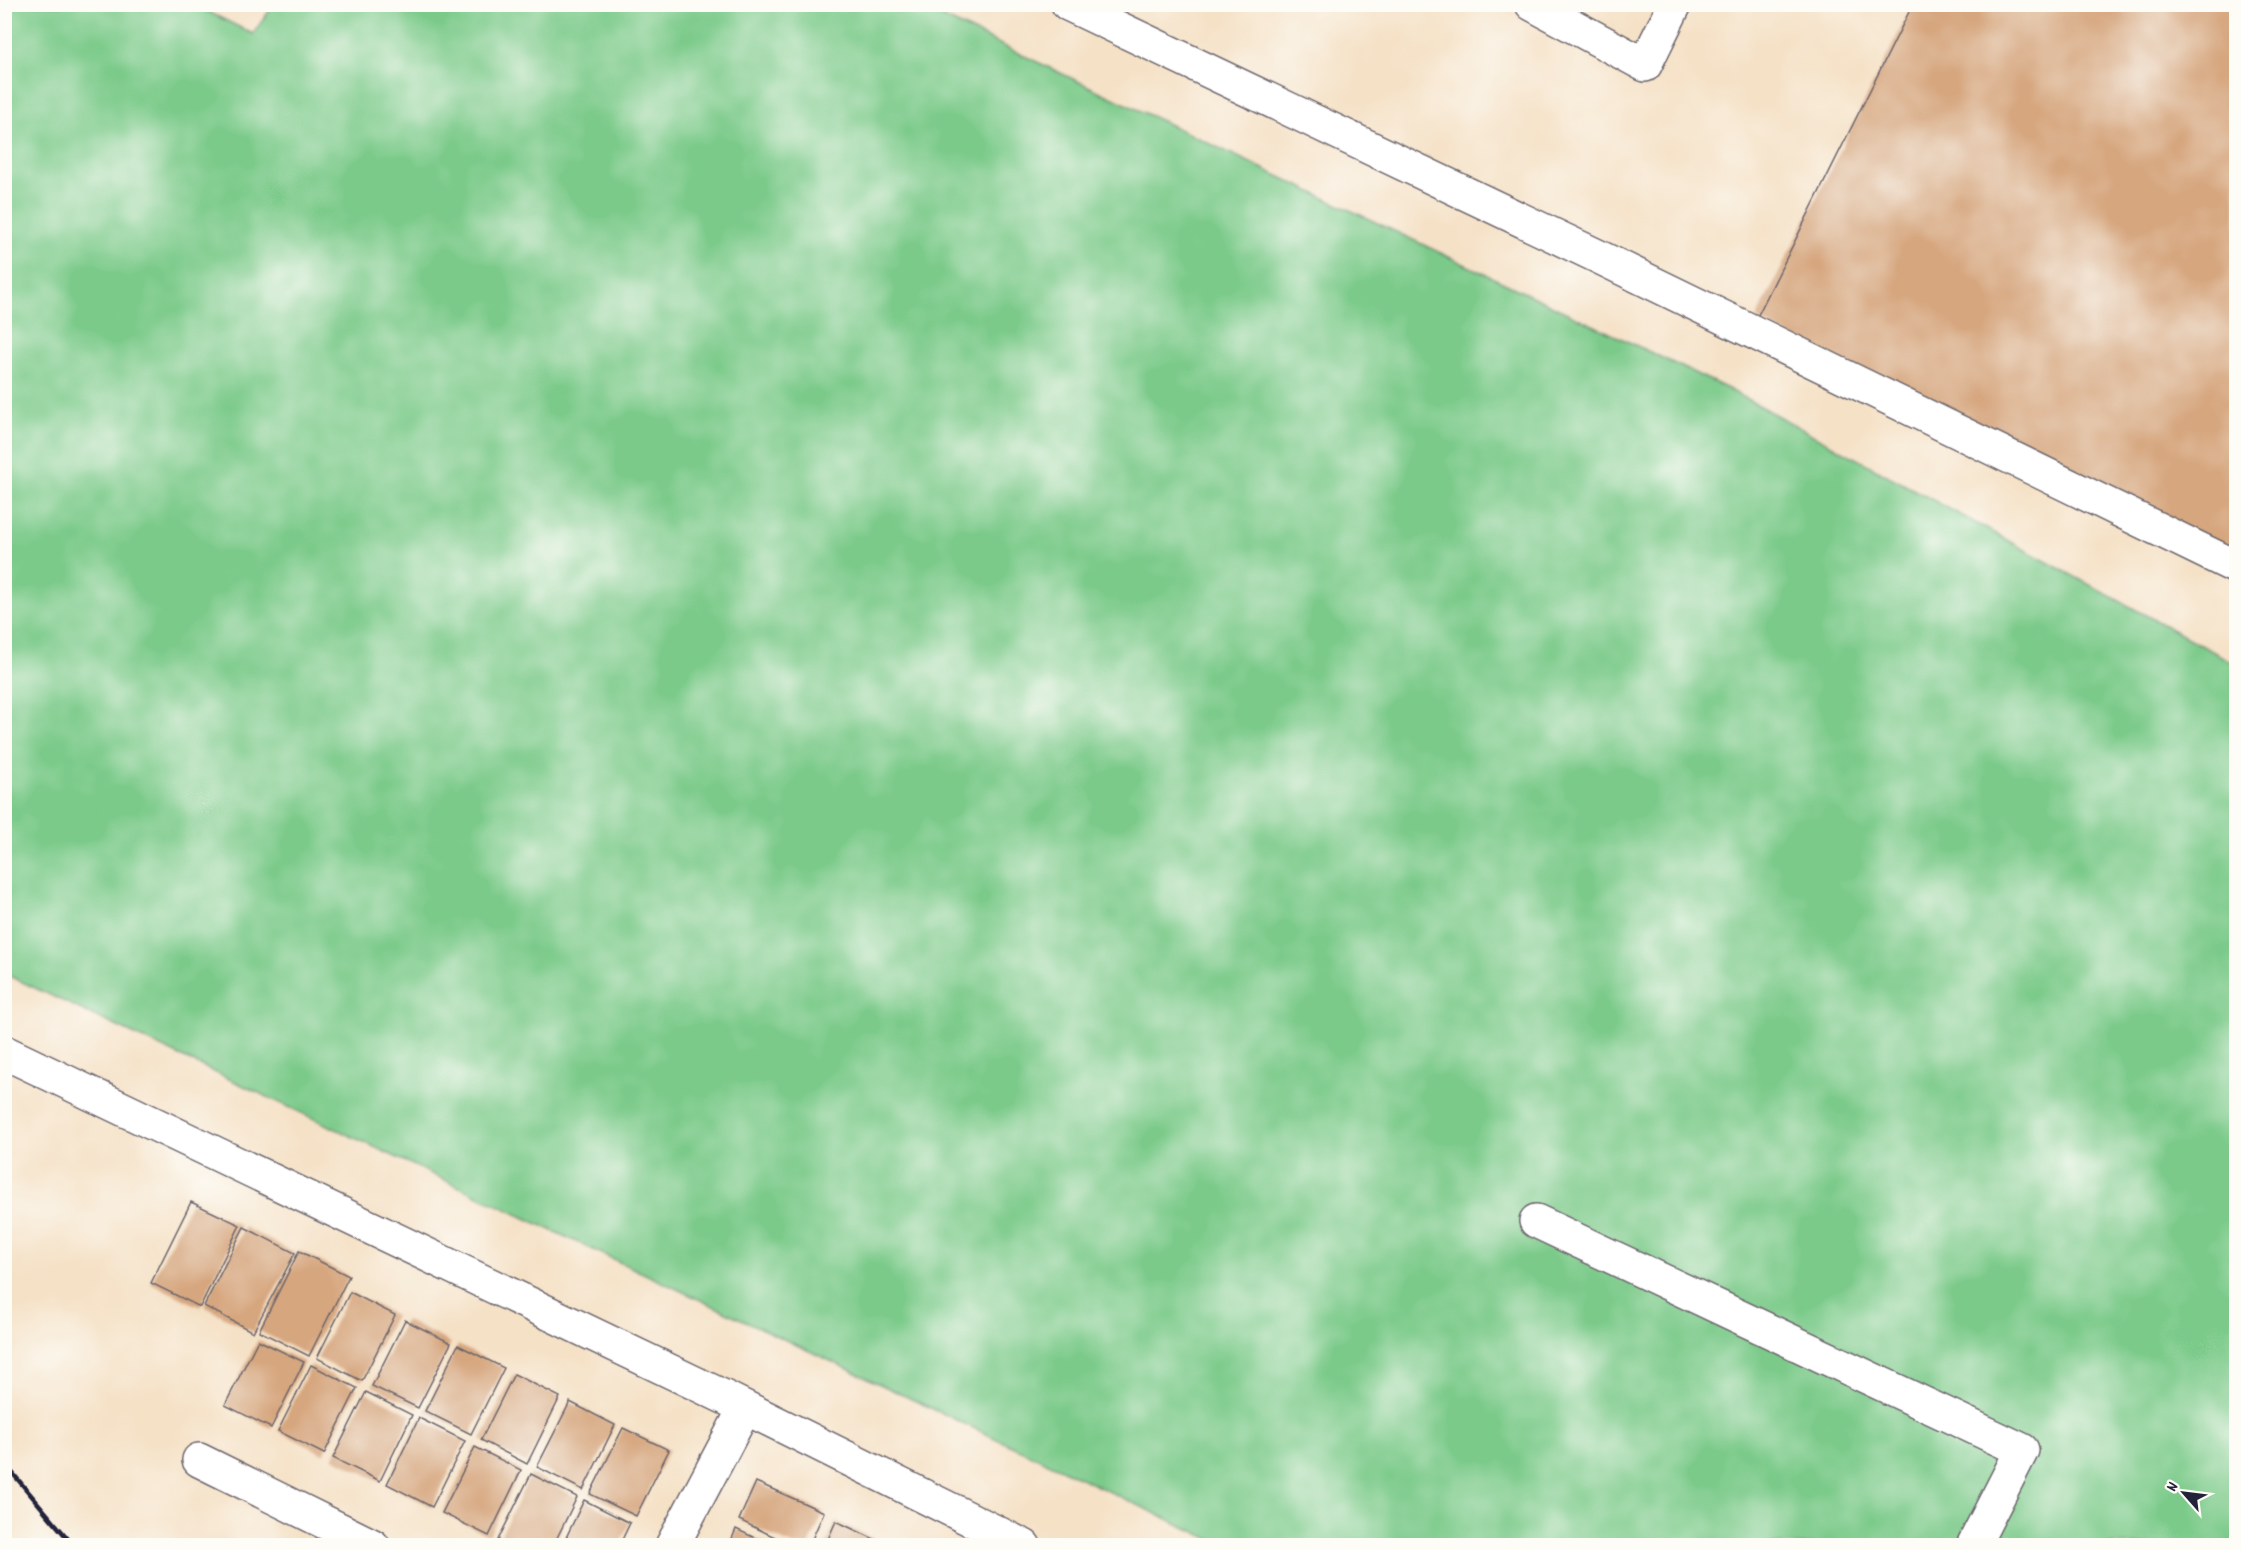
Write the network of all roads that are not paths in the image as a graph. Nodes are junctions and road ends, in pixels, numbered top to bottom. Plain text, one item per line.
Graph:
1 (1068, 4) edge
2 (1532, 4) edge
3 (1674, 4) edge
4 (2236, 567) edge
5 (4, 1052) edge
6 (1536, 1221) dead end
7 (745, 1407) junction
8 (199, 1460) dead end
9 (974, 1534) edge
10 (373, 1545) edge
11 (672, 1545) edge
12 (1024, 1545) edge
13 (1972, 1545) edge

1 - 4 street
2 - 3 street
5 - 7 street
6 - 13 street
7 - 9 street
7 - 11 street
8 - 10 street
9 - 12 street

